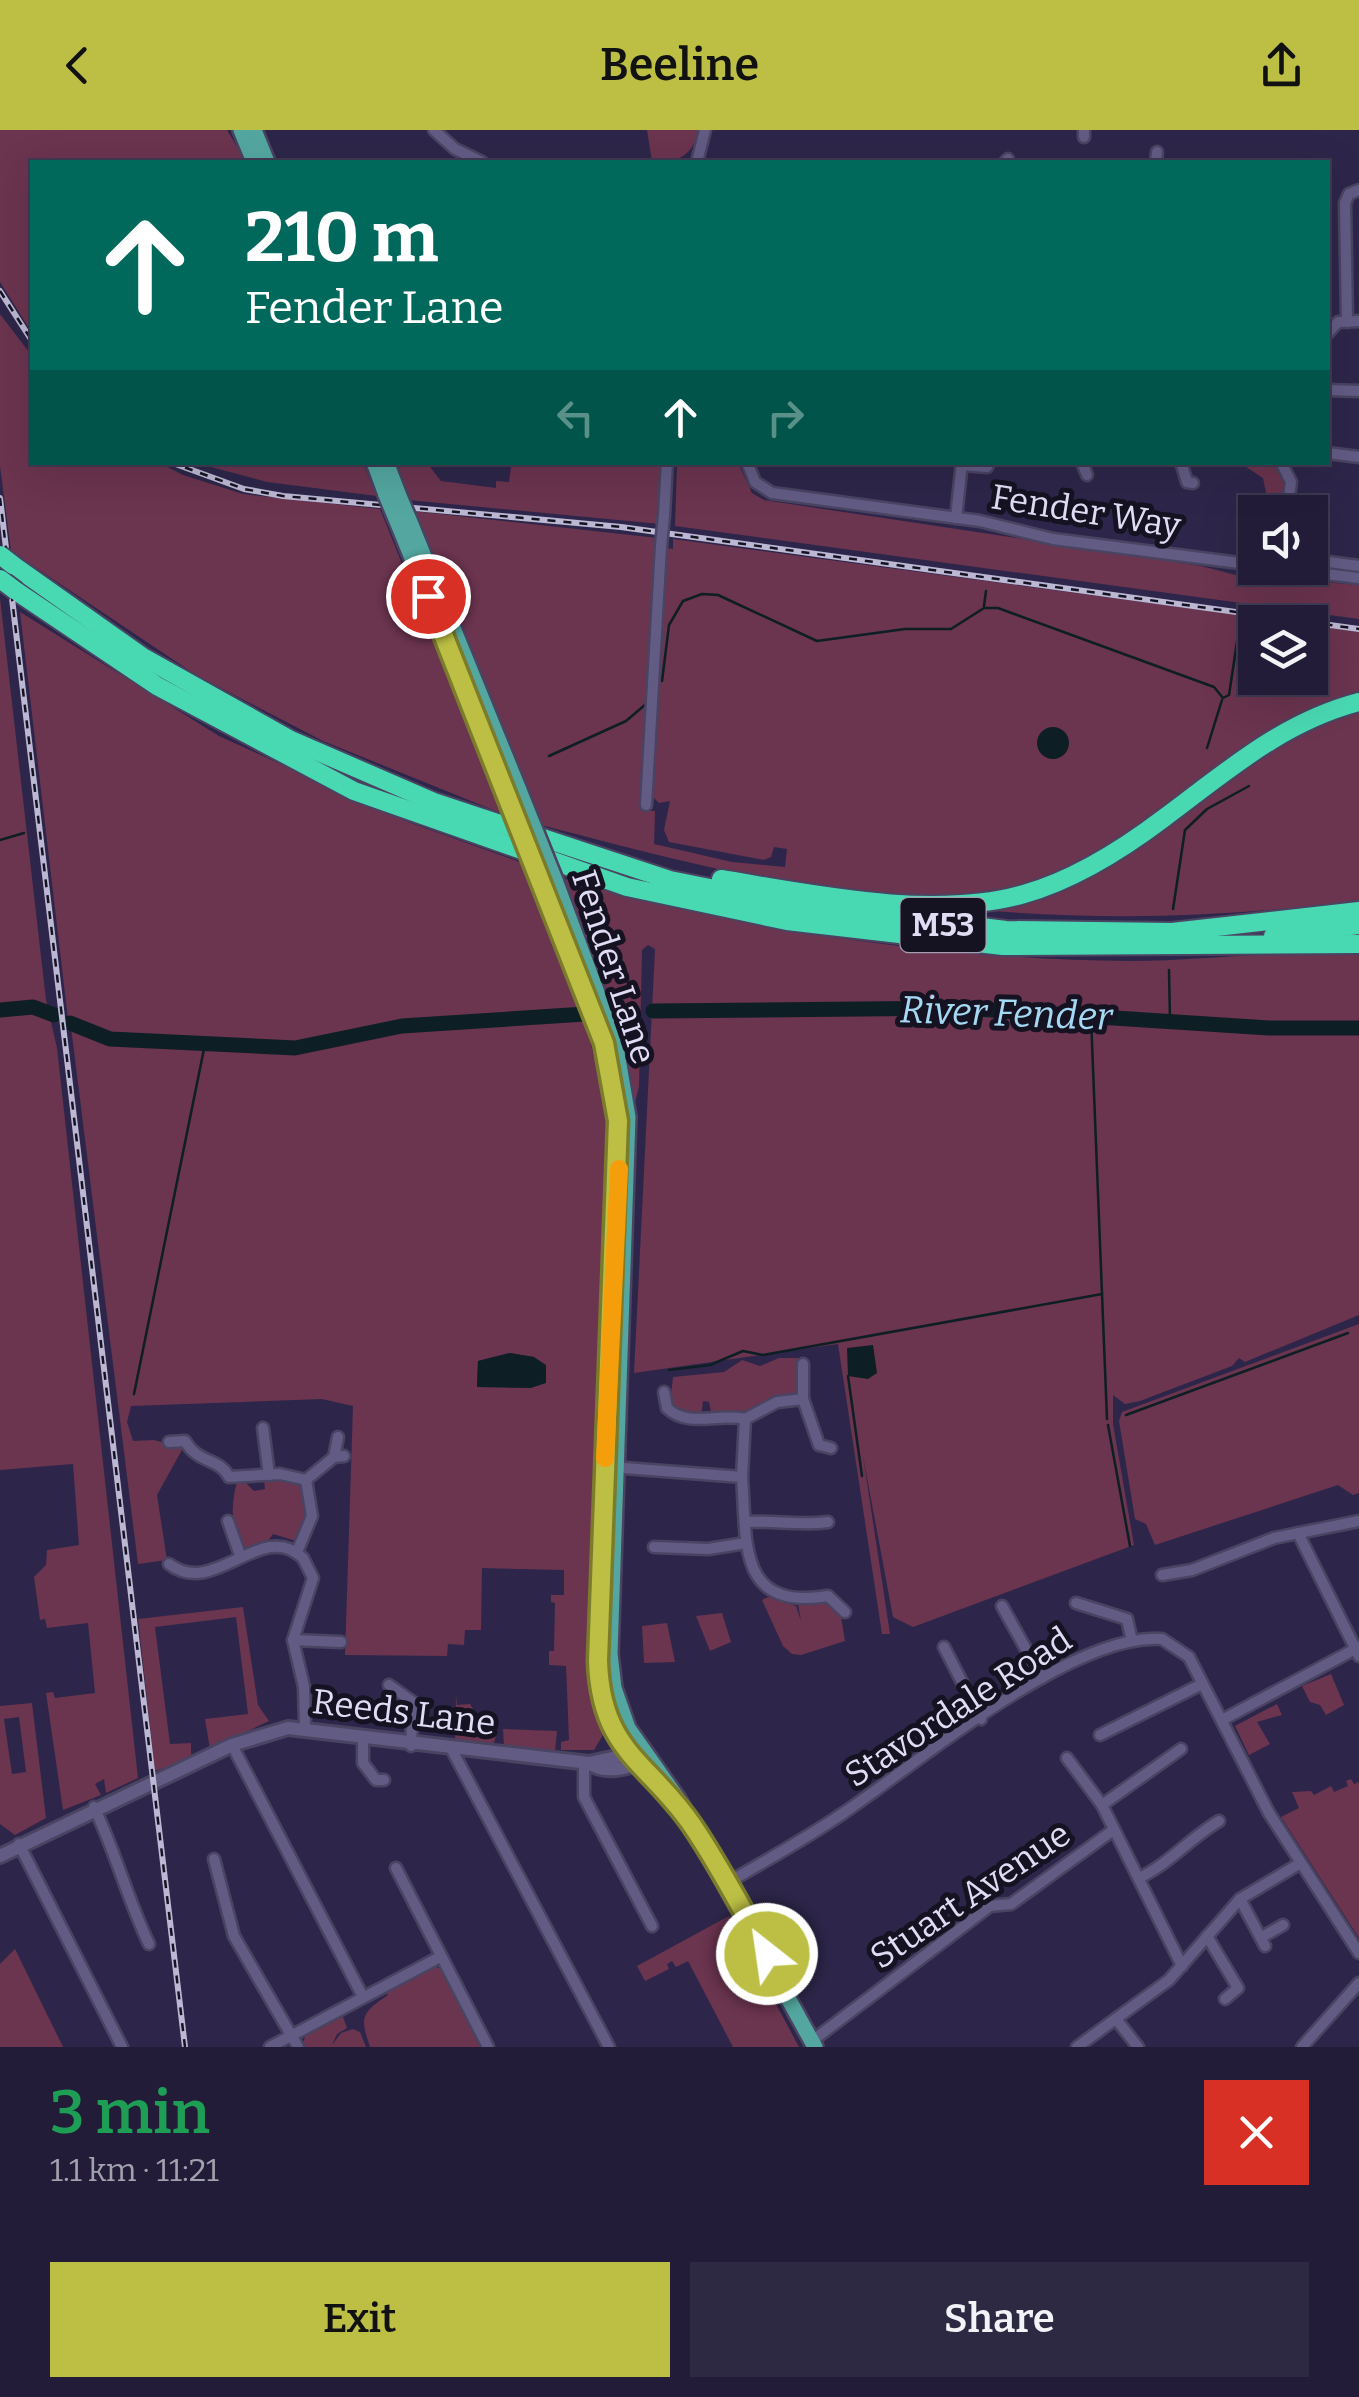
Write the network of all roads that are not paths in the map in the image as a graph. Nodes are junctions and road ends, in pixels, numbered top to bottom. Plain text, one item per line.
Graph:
1 (241, 130) edge
2 (254, 130) edge
3 (434, 130) edge
4 (705, 130) edge
5 (253, 160) edge
6 (265, 160) edge
7 (478, 160) edge
8 (698, 160) edge
9 (1359, 190) edge
10 (1353, 322) edge
11 (1330, 331) edge
12 (1330, 390) edge
13 (1359, 391) edge
14 (1330, 453) edge
15 (1359, 457) edge
16 (376, 465) edge
17 (387, 465) edge
18 (667, 465) edge
19 (747, 465) edge
20 (962, 465) edge
21 (1083, 465) edge
22 (1182, 465) edge
23 (1282, 465) edge
24 (1087, 474) dead end
25 (1193, 483) dead end
26 (1290, 495) edge
27 (393, 496) junction
28 (956, 518) junction
29 (1238, 563) edge
30 (1328, 563) edge
31 (4, 566) edge
32 (1328, 571) edge
33 (1356, 572) edge
34 (1359, 702) edge
35 (646, 805) dead end
36 (598, 858) junction
37 (1359, 911) edge
38 (1359, 925) edge
39 (1359, 944) edge
40 (1173, 948) junction
41 (803, 1364) dead end
42 (664, 1392) dead end
43 (803, 1399) junction
44 (744, 1419) junction
45 (263, 1428) dead end
46 (338, 1437) dead end
47 (169, 1442) dead end
48 (818, 1444) junction
49 (832, 1448) dead end
50 (812, 1456) dead end
51 (612, 1467) junction
52 (269, 1475) junction
53 (742, 1477) junction
54 (306, 1480) junction
55 (228, 1521) dead end
56 (1359, 1521) edge
57 (745, 1522) junction
58 (828, 1522) dead end
59 (1298, 1533) junction
60 (746, 1544) junction
61 (654, 1547) dead end
62 (297, 1552) junction
63 (240, 1555) junction
64 (173, 1572) dead end
65 (1162, 1575) dead end
66 (1019, 1608) dead end
67 (845, 1612) dead end
68 (1084, 1618) dead end
69 (293, 1640) junction
70 (341, 1642) dead end
71 (1132, 1642) junction
72 (944, 1647) dead end
73 (1358, 1651) edge
74 (1042, 1678) junction
75 (1202, 1684) junction
76 (389, 1685) dead end
77 (982, 1718) junction
78 (1222, 1720) junction
79 (305, 1727) junction
80 (614, 1733) junction
81 (1100, 1736) dead end
82 (363, 1739) junction
83 (232, 1745) junction
84 (411, 1746) junction
85 (452, 1750) junction
86 (1182, 1750) dead end
87 (637, 1757) junction
88 (1066, 1758) dead end
89 (591, 1761) junction
90 (366, 1791) dead end
91 (1102, 1804) junction
92 (94, 1808) junction
93 (1212, 1822) dead end
94 (1112, 1831) junction
95 (18, 1844) junction
96 (0, 1856) edge
97 (214, 1859) dead end
98 (1299, 1864) junction
99 (396, 1868) dead end
100 (1139, 1878) junction
101 (727, 1883) junction
102 (1240, 1899) junction
103 (1283, 1925) dead end
104 (652, 1926) dead end
105 (1207, 1936) junction
106 (148, 1944) dead end
107 (1359, 1953) edge
108 (440, 1957) junction
109 (1182, 1966) junction
110 (1359, 1984) edge
111 (1238, 1988) junction
112 (363, 1996) junction
113 (1225, 1999) dead end
114 (1247, 1999) dead end
115 (1116, 2019) junction
116 (295, 2042) edge
117 (813, 2044) edge
118 (122, 2047) edge
119 (270, 2047) edge
120 (488, 2047) edge
121 (609, 2047) edge
122 (1077, 2047) edge
123 (1138, 2047) edge
124 (1302, 2047) edge

1 - 5 main road
2 - 6 main road
3 - 7 street
4 - 8 street
9 - 10 street
10 - 11 street
12 - 13 street
14 - 15 street
16 - 27 main road, Fender Lane
17 - 27 main road, Fender Lane
18 - 35 street, bridge
19 - 28 street, Fender Way
20 - 28 street
21 - 24 street
22 - 25 street
23 - 26 street
27 - 51 main road, Fender Lane, bridge
28 - 29 street, Fender Way
30 - 33 street
31 - 36 highway, M53
31 - 40 highway, M53, bridge
32 - 33 street
34 - 36 highway, M53
36 - 37 highway, M53
38 - 40 highway, M53
39 - 40 highway, M53
41 - 43 street
42 - 44 street
43 - 44 street
43 - 48 street
44 - 53 street
45 - 52 street
46 - 54 street
47 - 52 street
48 - 49 street
48 - 50 street
51 - 53 street
51 - 80 main road, Fender Lane
51 - 87 main road, Fender Lane
52 - 54 street
53 - 57 street
54 - 62 street
55 - 63 street
56 - 59 street
57 - 58 street
57 - 60 street
59 - 65 street
59 - 73 street
60 - 61 street
60 - 67 street
62 - 63 street
62 - 69 street
63 - 64 street
66 - 74 street
68 - 71 street
69 - 70 street
69 - 79 street
71 - 74 street, Stavordale Road
71 - 75 street, Stavordale Road
72 - 77 street
73 - 78 street
74 - 77 street, Stavordale Road
75 - 78 street, Stavordale Road
75 - 81 street
76 - 84 street
77 - 101 street, Stavordale Road
78 - 98 street, Stavordale Road
79 - 82 street, Reeds Lane
79 - 83 street, Reeds Lane
80 - 87 main road, Fender Lane
80 - 89 street
82 - 84 street, Reeds Lane
82 - 90 street
83 - 92 street, Reeds Lane
83 - 112 street
84 - 85 street, Reeds Lane
85 - 89 street, Reeds Lane
85 - 121 street
86 - 91 street
87 - 89 street, Reeds Lane
87 - 101 main road
88 - 91 street
89 - 104 street
91 - 94 street
92 - 95 street, Reeds Lane
92 - 106 street
93 - 100 street
94 - 100 street
94 - 117 street, Stuart Avenue
95 - 96 street, Reeds Lane
95 - 118 street
97 - 116 street
98 - 102 street
98 - 107 street, Stavordale Road
99 - 108 street
100 - 109 street
101 - 117 main road
102 - 103 street
102 - 105 street
105 - 109 street
105 - 111 street
108 - 112 street
108 - 120 street
109 - 115 street
110 - 124 street
111 - 113 street
111 - 114 street
112 - 116 street
115 - 122 street
115 - 123 street
116 - 119 street

